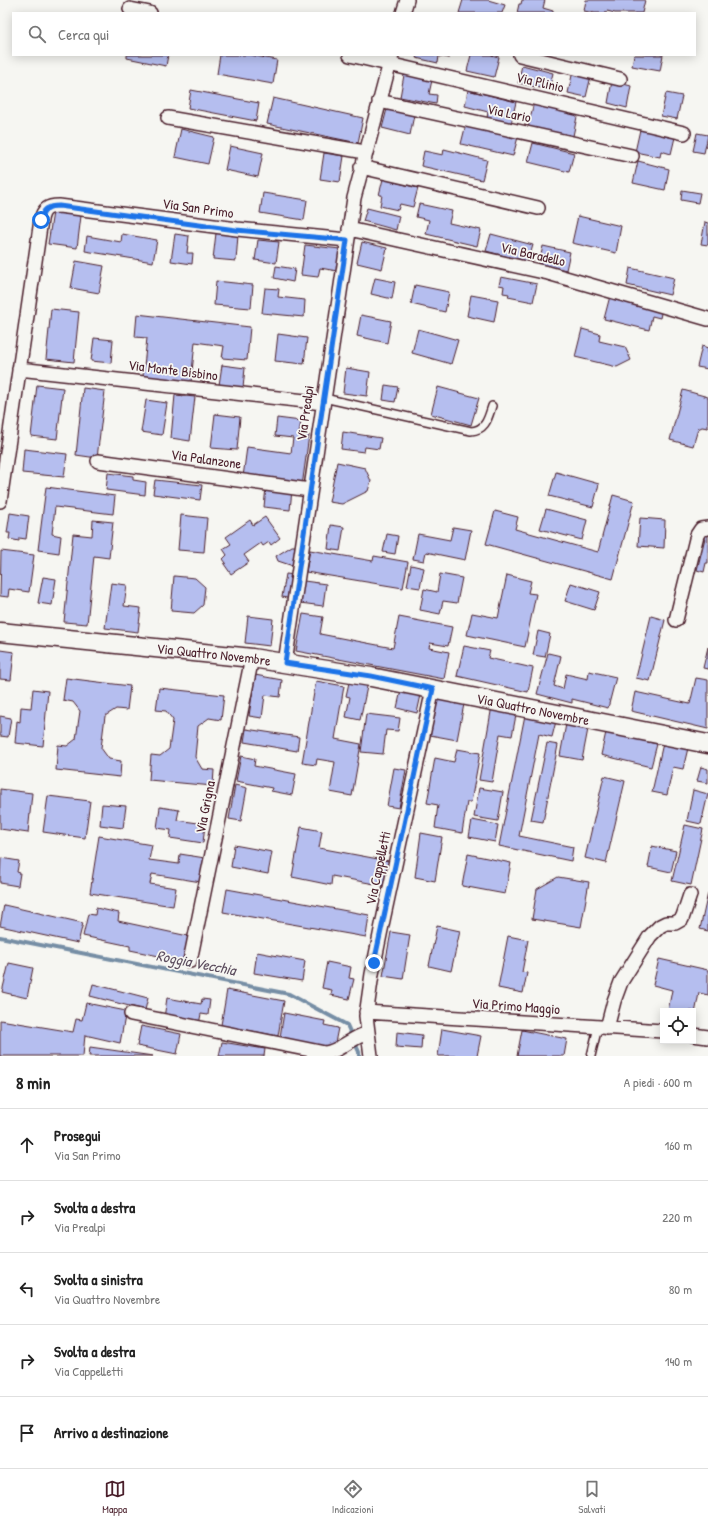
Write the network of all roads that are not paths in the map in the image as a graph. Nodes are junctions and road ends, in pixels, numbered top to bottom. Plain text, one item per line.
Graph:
1 (407, 0) edge
2 (130, 9) dead end
3 (145, 12) edge
4 (403, 12) edge
5 (360, 56) edge
6 (524, 56) edge
7 (391, 59) edge
8 (620, 79) dead end
9 (379, 101) junction
10 (168, 118) dead end
11 (684, 132) dead end
12 (365, 152) junction
13 (632, 156) dead end
14 (361, 167) junction
15 (538, 208) dead end
16 (348, 235) junction
17 (708, 319) edge
18 (19, 369) junction
19 (323, 401) junction
20 (492, 406) dead end
21 (98, 461) dead end
22 (310, 490) junction
23 (0, 501) edge
24 (708, 528) edge
25 (676, 620) dead end
26 (0, 632) edge
27 (252, 658) junction
28 (285, 663) junction
29 (433, 689) junction
30 (708, 744) edge
31 (690, 895) dead end
32 (190, 961) dead end
33 (366, 1012) junction
34 (131, 1014) dead end
35 (602, 1027) junction
36 (660, 1031) edge
37 (696, 1035) edge
38 (359, 1036) junction
39 (708, 1037) edge
40 (371, 1056) edge
41 (591, 1056) edge

1 - 4 street
2 - 3 street
5 - 7 street
6 - 8 street
7 - 9 street, Via Prealpi
7 - 11 street, Via Plinio
9 - 12 street, Via Prealpi
9 - 13 street, Via Lario
10 - 12 street
12 - 14 street, Via Prealpi
14 - 15 street
14 - 16 street, Via Prealpi
16 - 17 street, Via Baradello
16 - 18 street, Via San Primo
16 - 19 street, Via Prealpi
18 - 19 street, Via Monte Bisbino
18 - 23 street
19 - 20 lane
19 - 22 street, Via Prealpi
21 - 22 street, Via Palanzone
22 - 28 street, Via Prealpi
24 - 25 street
26 - 27 street, Via Quattro Novembre
27 - 28 street, Via Quattro Novembre
27 - 32 street, Via Grigna
28 - 29 street, Via Quattro Novembre
29 - 30 street, Via Quattro Novembre
29 - 33 street, Via Cappelletti
31 - 35 street
33 - 35 street, Via Primo Maggio
33 - 38 street, Via Cappelletti
34 - 38 street
35 - 36 street, Via Primo Maggio
35 - 41 lane
37 - 39 street
38 - 40 street, Via Cappelletti

